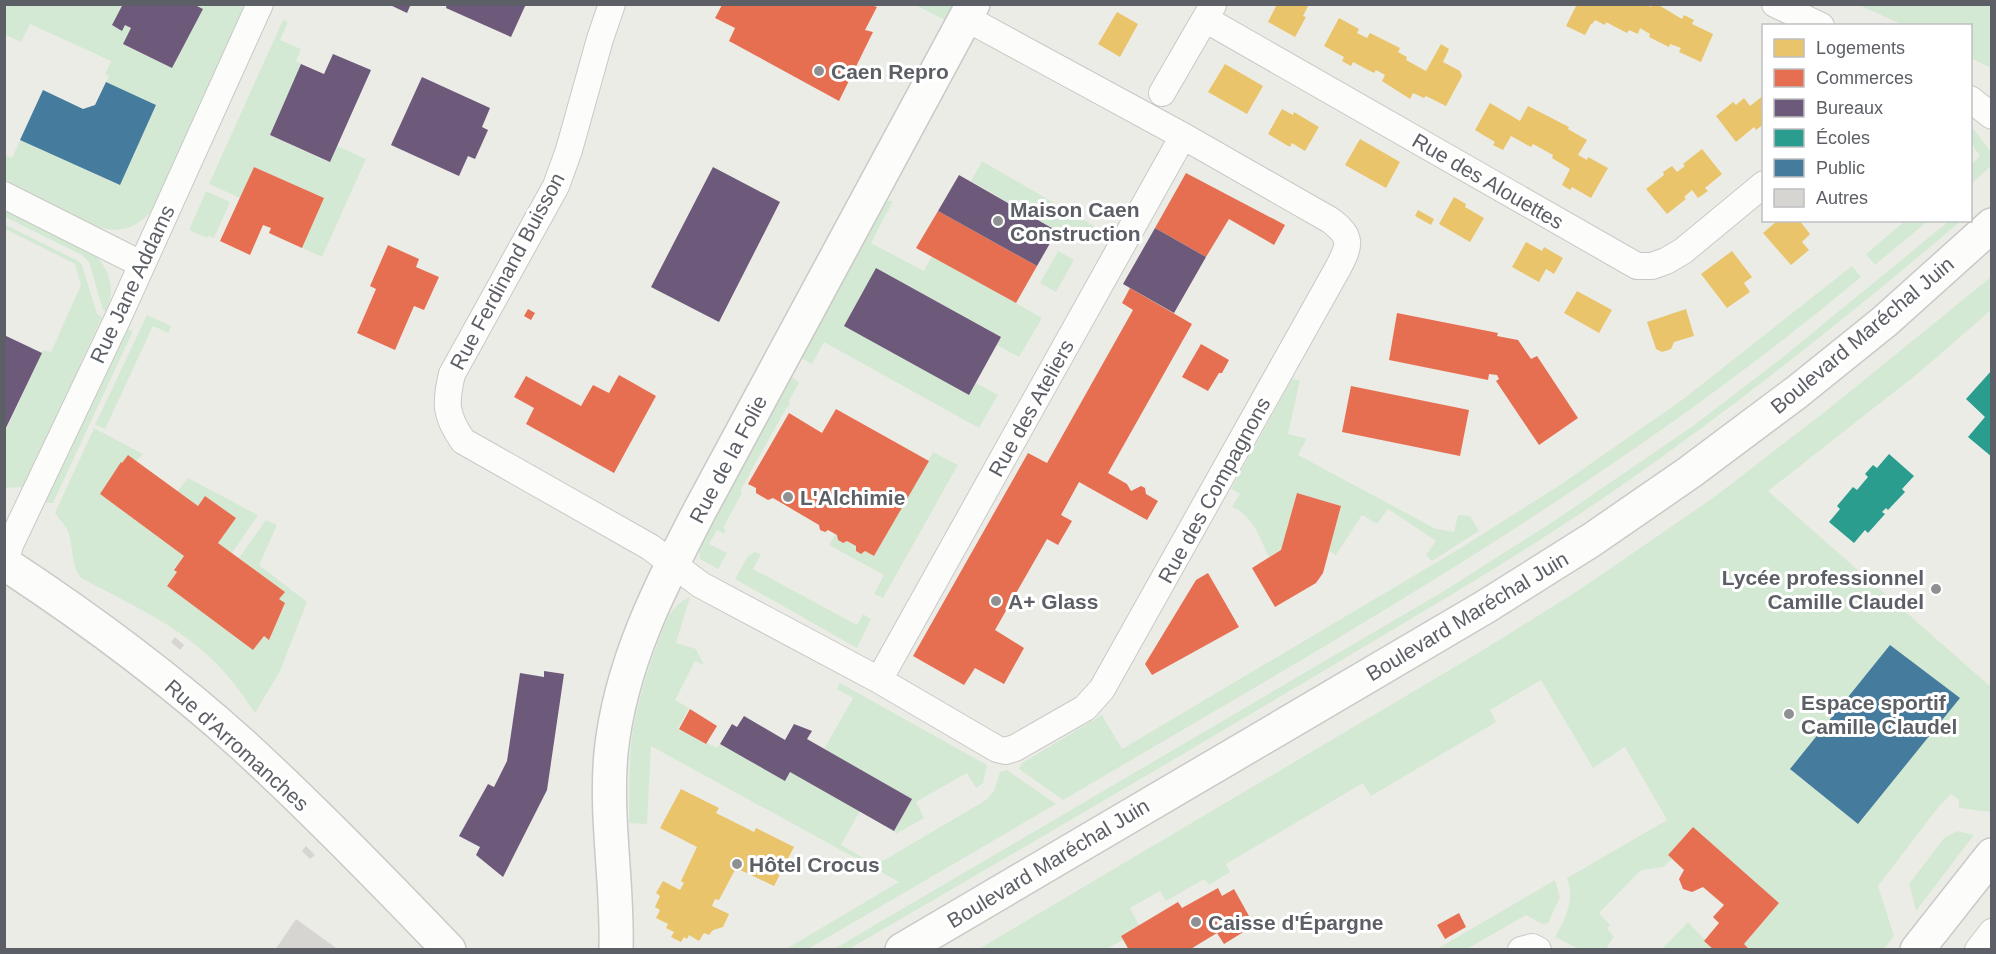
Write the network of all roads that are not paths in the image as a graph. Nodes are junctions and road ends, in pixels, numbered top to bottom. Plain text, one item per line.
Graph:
1 (260, 4) edge
2 (612, 4) edge
3 (1775, 4) edge
4 (969, 11) edge
5 (1209, 12) edge
6 (1817, 24) edge
7 (1162, 93) dead end
8 (1972, 100) edge
9 (1992, 116) edge
10 (1183, 136) junction
11 (1762, 186) edge
12 (4, 195) edge
13 (1992, 225) edge
14 (141, 264) junction
15 (672, 564) junction
16 (5, 565) edge
17 (879, 680) junction
18 (1992, 855) edge
19 (1992, 932) edge
20 (449, 950) edge
21 (616, 950) edge
22 (902, 950) edge
23 (1521, 950) edge
24 (1538, 950) edge
25 (1917, 950) edge
26 (1978, 950) edge

1 - 14 street, Rue Jane Addams
2 - 15 street, Rue Ferdinand Buisson
3 - 6 street
4 - 10 street, Rue des Compagnons
4 - 15 main road, Rue de la Folie
5 - 7 street, Rue des Alouettes
5 - 11 street, Rue des Alouettes
8 - 9 street
10 - 17 street, Rue des Ateliers
10 - 17 street, Rue des Compagnons
12 - 14 street
13 - 22 main road, Boulevard Maréchal Juin
14 - 16 street, Rue Jane Addams
15 - 17 street, Rue des Compagnons
15 - 21 main road, Rue de la Folie
16 - 20 main road, Rue d'Arromanches
18 - 25 main road
19 - 26 street
23 - 24 street

